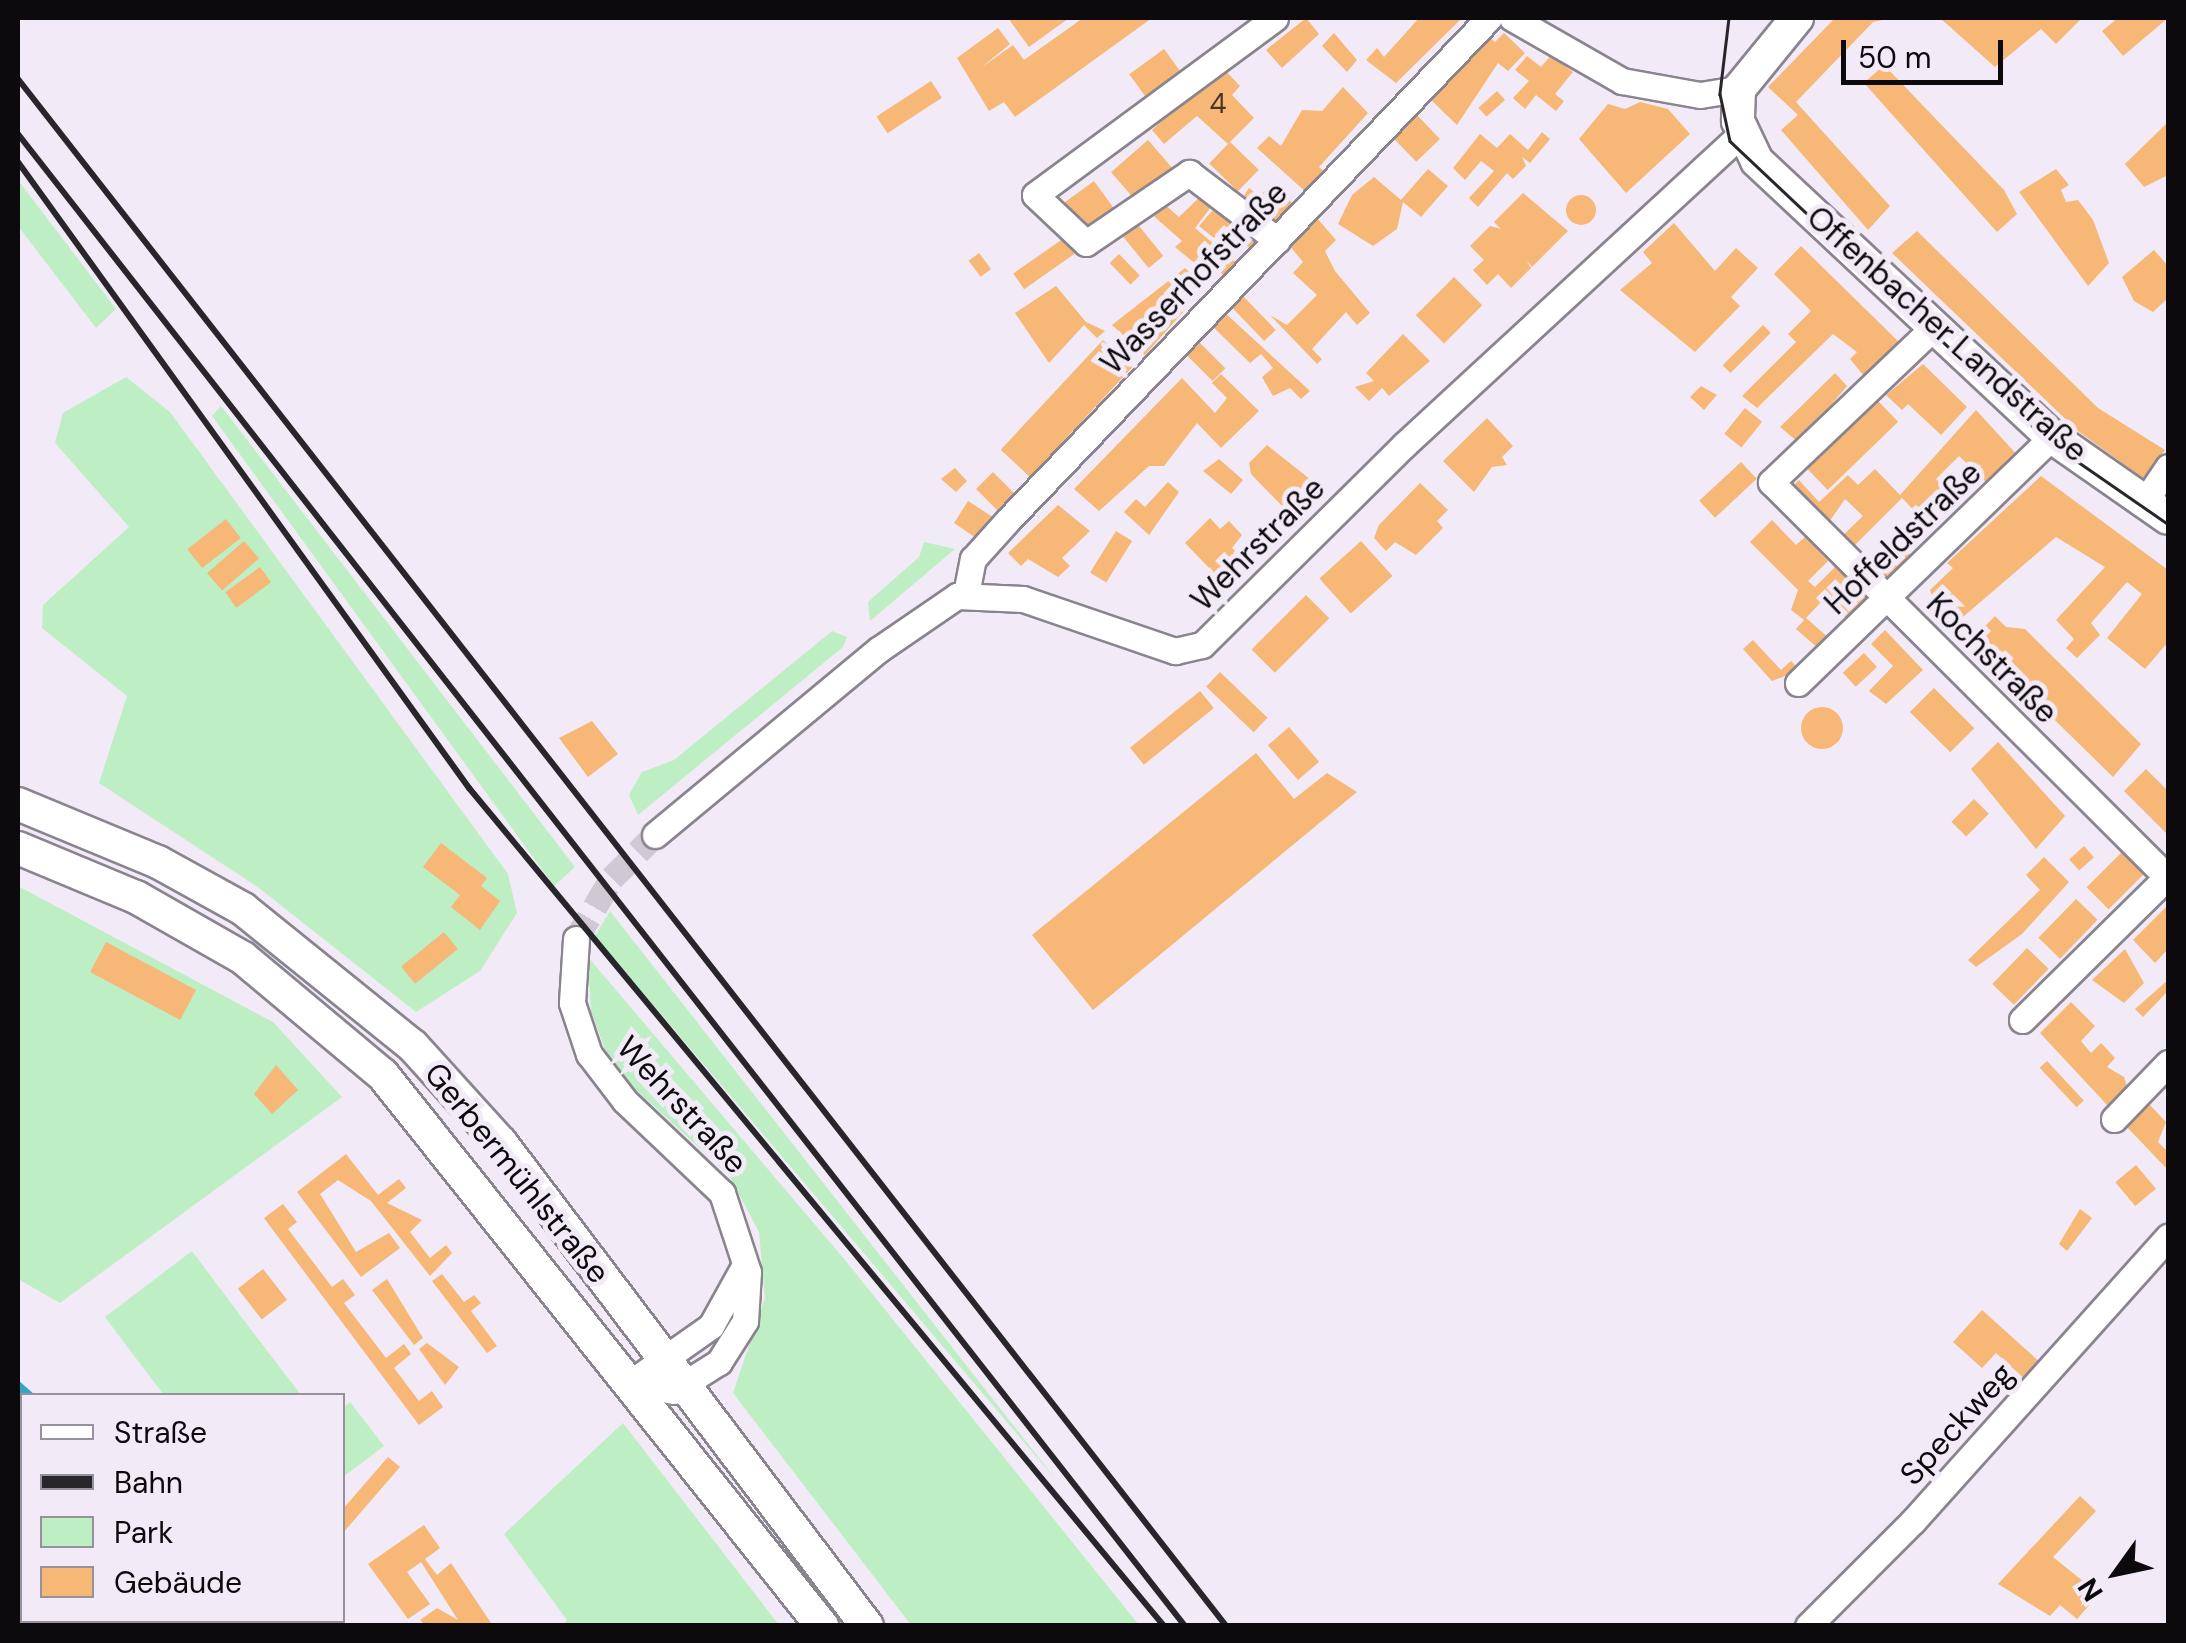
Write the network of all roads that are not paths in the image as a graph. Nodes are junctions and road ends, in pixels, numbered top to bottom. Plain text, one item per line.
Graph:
1 (1276, 18) edge
2 (1489, 18) edge
3 (1512, 18) edge
4 (1797, 18) edge
5 (1740, 88) junction
6 (1742, 133) junction
7 (1277, 240) junction
8 (1934, 326) junction
9 (2052, 437) junction
10 (2168, 467) edge
11 (2157, 509) edge
12 (966, 594) junction
13 (1888, 601) junction
14 (1798, 683) dead end
15 (18, 804) edge
16 (655, 835) tunnel mouth
17 (18, 848) edge
18 (2168, 877) edge
19 (576, 939) tunnel mouth
20 (2022, 1020) dead end
21 (2168, 1062) edge
22 (2114, 1119) dead end
23 (2168, 1238) edge
24 (746, 1256) junction
25 (664, 1360) junction
26 (630, 1382) junction
27 (684, 1388) junction
28 (822, 1626) edge
29 (867, 1626) edge
30 (1808, 1626) edge

1 - 7 street
2 - 7 street, Wasserhofstraße
3 - 5 street
4 - 5 main road
5 - 6 main road
6 - 8 main road, Offenbacher Landstraße
6 - 12 street, Wehrstraße
7 - 12 street, Wasserhofstraße
8 - 9 main road, Offenbacher Landstraße
8 - 13 street, Kochstraße
9 - 11 main road, Offenbacher Landstraße
9 - 13 street, Hoffeldstraße
10 - 11 street
12 - 16 street
13 - 14 street, Hoffeldstraße
13 - 18 street, Kochstraße
15 - 25 main road, Gerbermühlstraße
17 - 26 main road, Gerbermühlstraße
18 - 20 street
19 - 24 street, Wehrstraße
21 - 22 street
23 - 30 street, Speckweg
24 - 25 street
24 - 27 street, Wehrstraße
25 - 26 street
25 - 27 main road, Gerbermühlstraße
26 - 27 street
26 - 28 main road, Gerbermühlstraße
27 - 29 main road, Gerbermühlstraße

